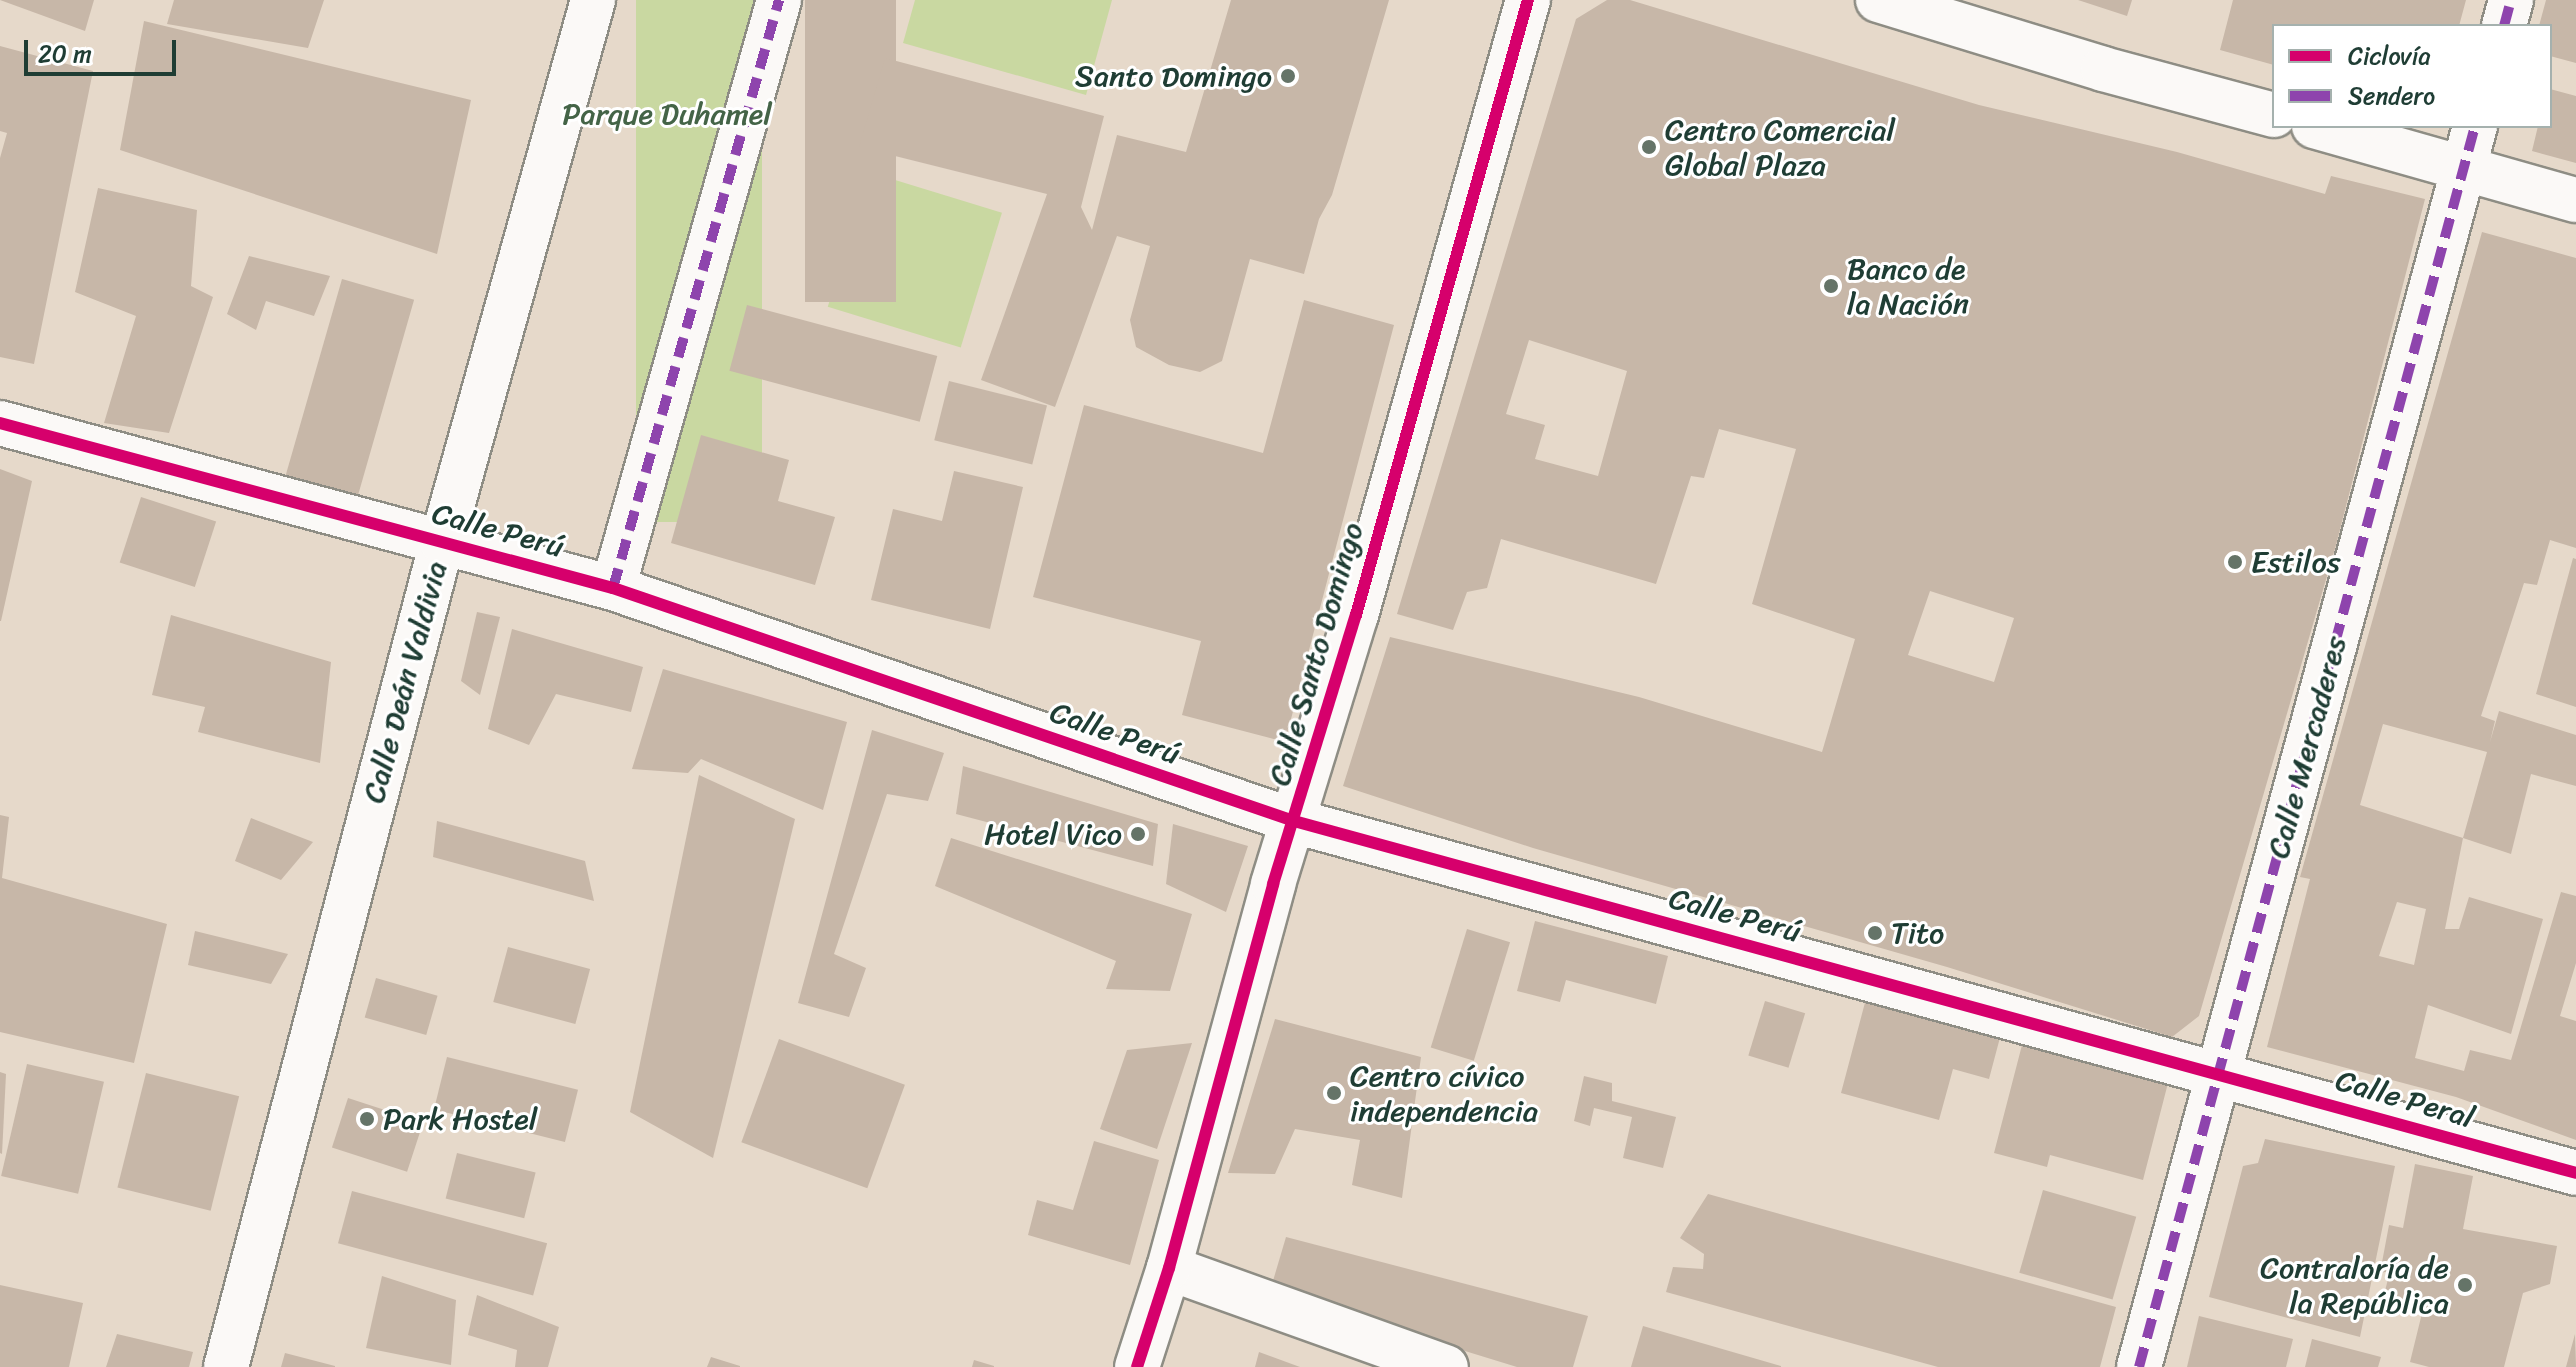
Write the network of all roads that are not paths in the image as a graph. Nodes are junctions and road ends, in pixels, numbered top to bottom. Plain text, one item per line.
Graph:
1 (593, 0) edge
2 (779, 0) edge
3 (1528, 0) edge
4 (1878, 0) edge
5 (2511, 0) edge
6 (2505, 24) edge
7 (2272, 114) edge
8 (2330, 128) edge
9 (2469, 146) edge
10 (2576, 200) edge
11 (0, 423) edge
12 (442, 542) junction
13 (613, 588) junction
14 (1294, 821) junction
15 (2219, 1074) junction
16 (2576, 1173) edge
17 (1169, 1268) junction
18 (226, 1367) edge
19 (1137, 1367) edge
20 (1446, 1367) edge
21 (2139, 1367) edge

1 - 12 street, Calle Deán Valdivia
2 - 13 street
3 - 14 street, Calle Santo Domingo
4 - 7 street
5 - 6 street
8 - 9 street
9 - 10 street
9 - 15 street, Calle Mercaderes
11 - 12 street, Calle Perú
12 - 13 street, Calle Perú
12 - 18 street, Calle Deán Valdivia
13 - 14 street, Calle Perú
14 - 15 street, Calle Perú
14 - 17 street, Calle Santo Domingo
15 - 16 street, Calle Peral
15 - 21 street, Calle Mercaderes
17 - 19 street, Calle Santo Domingo
17 - 20 street

